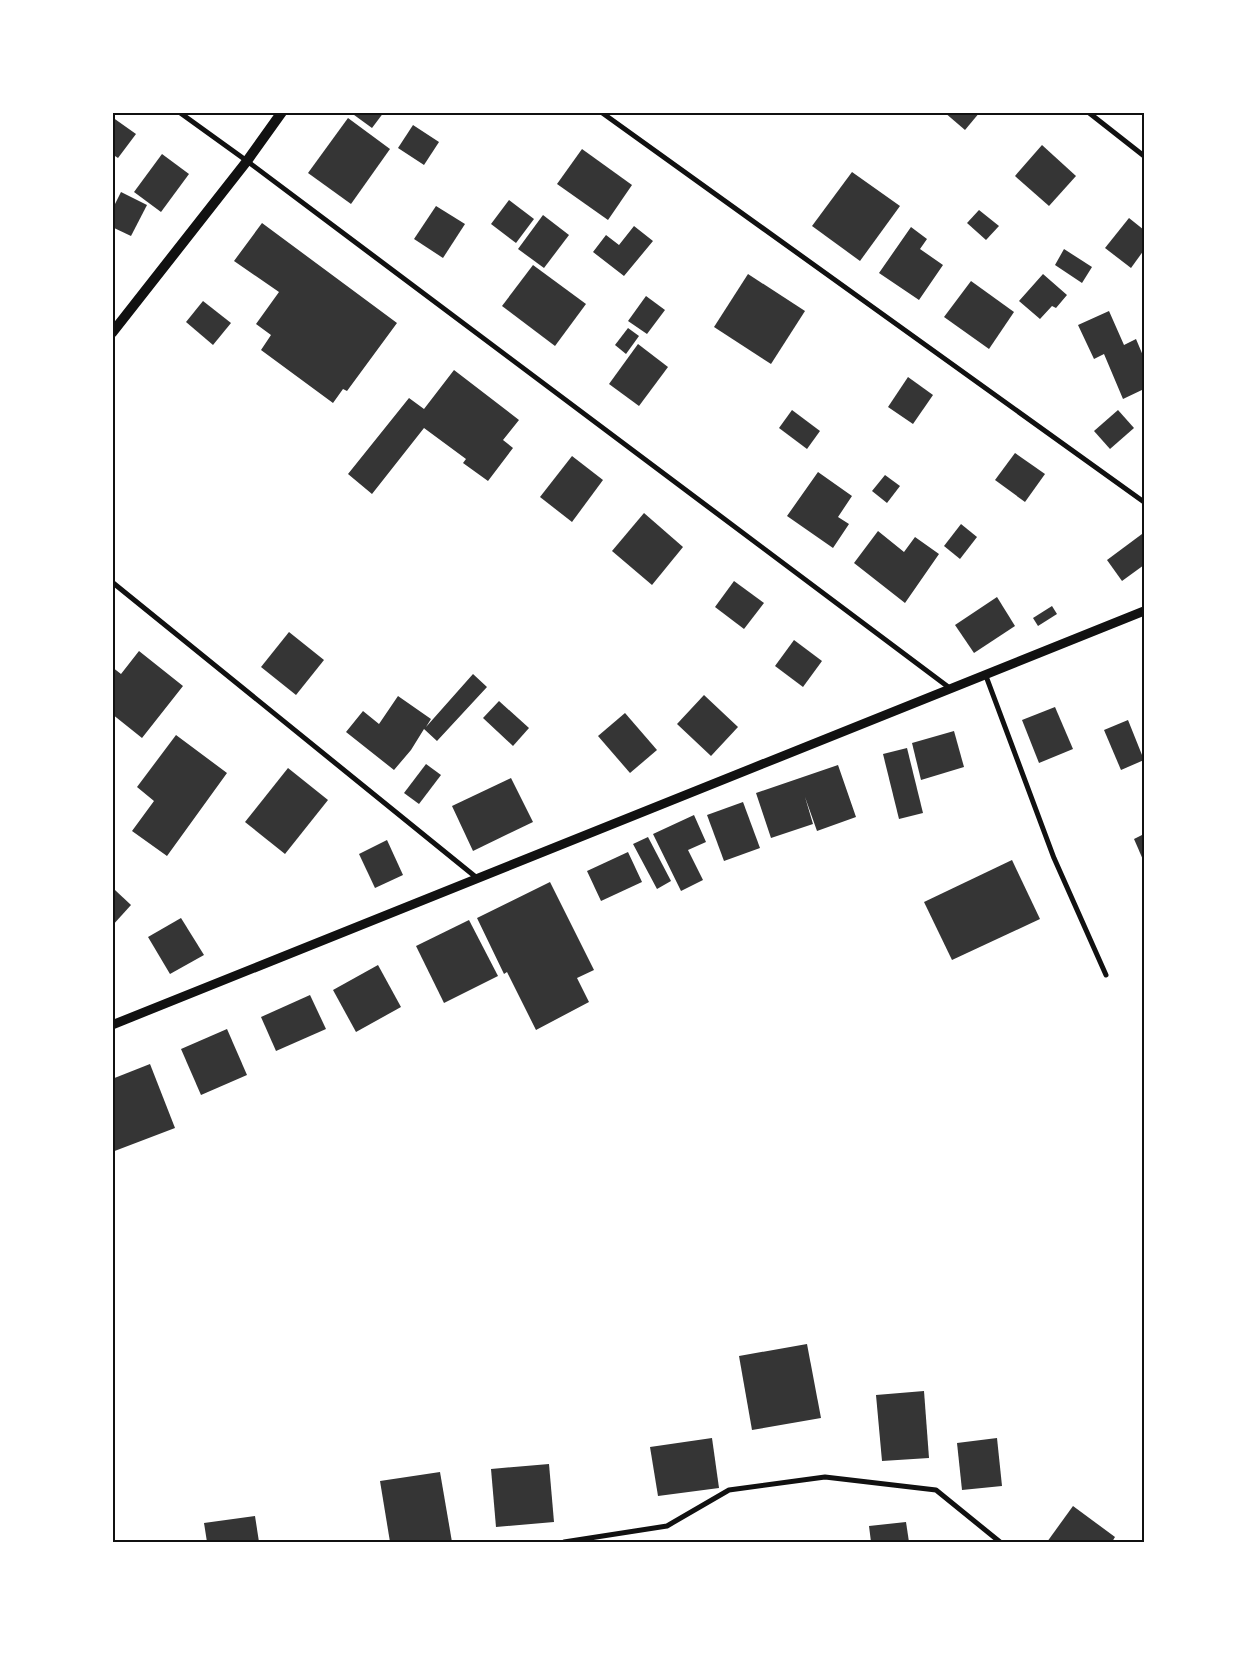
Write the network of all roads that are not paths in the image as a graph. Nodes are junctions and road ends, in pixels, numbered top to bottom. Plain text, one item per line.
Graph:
1 (179, 112) edge
2 (282, 112) edge
3 (601, 112) edge
4 (1088, 112) edge
5 (1144, 156) edge
6 (247, 161) junction
7 (112, 333) edge
8 (1144, 502) edge
9 (112, 582) edge
10 (1144, 611) edge
11 (986, 676) junction
12 (951, 689) junction
13 (477, 878) junction
14 (1106, 975) dead end
15 (112, 1025) edge
16 (564, 1542) edge
17 (1000, 1542) edge

1 - 6 street
2 - 6 main road
3 - 8 street
4 - 5 street
6 - 7 main road
6 - 12 street
9 - 13 street
10 - 11 street
11 - 12 street
11 - 14 street
12 - 13 street
13 - 15 street
16 - 17 street

